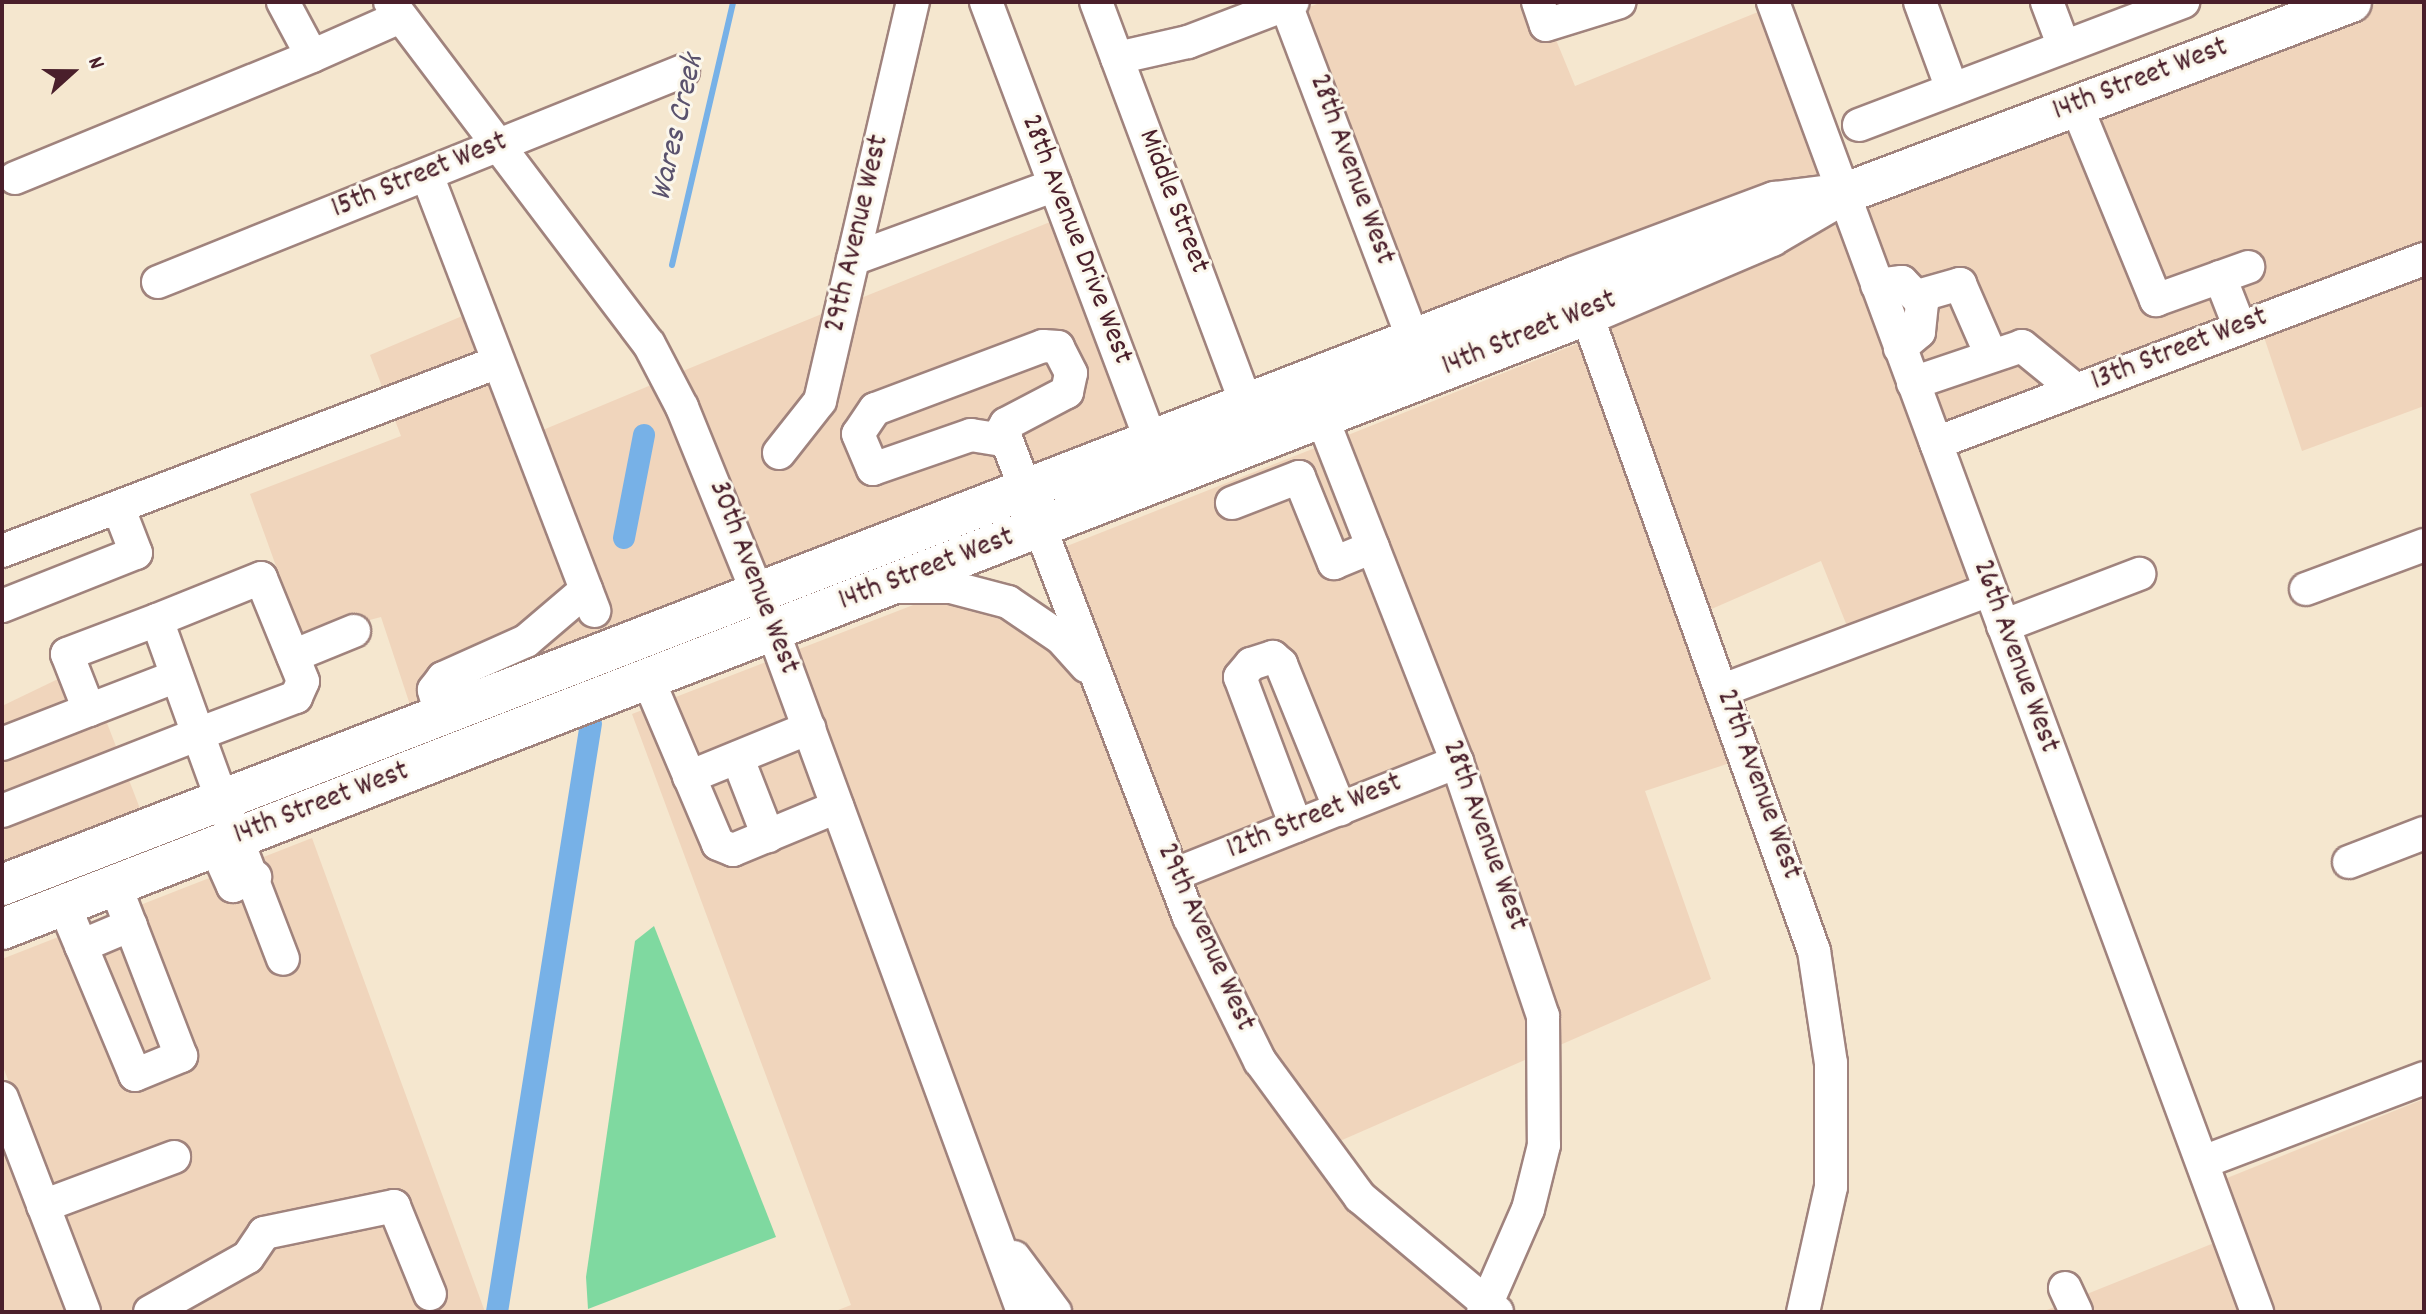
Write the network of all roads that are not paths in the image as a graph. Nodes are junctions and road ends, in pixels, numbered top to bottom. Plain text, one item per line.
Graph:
1 (283, 2) edge
2 (913, 2) edge
3 (986, 2) edge
4 (1096, 2) edge
5 (1538, 2) edge
6 (1620, 2) edge
7 (1773, 2) edge
8 (1920, 2) edge
9 (2047, 2) edge
10 (2183, 2) edge
11 (1288, 3) edge
12 (2332, 5) edge
13 (395, 10) edge
14 (2064, 47) junction
15 (312, 56) junction
16 (1117, 58) junction
17 (683, 71) dead end
18 (1952, 89) junction
19 (2076, 105) junction
20 (1859, 125) dead end
21 (499, 144) junction
22 (427, 175) junction
23 (15, 178) dead end
24 (1055, 185) junction
25 (1843, 194) junction
26 (853, 259) junction
27 (2424, 259) edge
28 (1574, 277) junction
29 (158, 282) dead end
30 (1877, 285) junction
31 (1918, 296) junction
32 (1586, 315) junction
33 (2240, 328) junction
34 (1413, 339) junction
35 (1910, 340) junction
36 (1991, 355) junction
37 (498, 362) junction
38 (1308, 379) junction
39 (1924, 379) junction
40 (2076, 390) junction
41 (1246, 403) junction
42 (1322, 418) junction
43 (999, 436) junction
44 (1150, 441) junction
45 (1936, 443) junction
46 (779, 453) dead end
47 (1165, 478) junction
48 (1026, 489) junction
49 (1232, 503) dead end
50 (119, 509) junction
51 (1041, 526) junction
52 (2424, 545) edge
53 (1373, 547) junction
54 (2, 551) edge
55 (2139, 574) dead end
56 (884, 587) junction
57 (2306, 589) dead end
58 (1989, 590) junction
59 (758, 593) junction
60 (2, 606) edge
61 (157, 620) junction
62 (2003, 626) junction
63 (354, 631) dead end
64 (773, 631) junction
65 (523, 642) junction
66 (293, 656) junction
67 (177, 676) junction
68 (648, 679) junction
69 (1098, 680) junction
70 (528, 682) junction
71 (1723, 690) junction
72 (89, 710) junction
73 (441, 715) junction
74 (809, 728) junction
75 (198, 734) junction
76 (2, 744) edge
77 (738, 759) junction
78 (1457, 762) junction
79 (689, 777) junction
80 (222, 800) junction
81 (837, 807) junction
82 (1340, 809) junction
83 (2, 811) edge
84 (1296, 826) junction
85 (2424, 833) edge
86 (768, 836) junction
87 (226, 842) junction
88 (2349, 862) dead end
89 (1173, 875) junction
90 (2, 885) edge
91 (115, 885) junction
92 (64, 905) junction
93 (131, 925) junction
94 (2, 929) edge
95 (81, 946) junction
96 (283, 959) dead end
97 (2424, 1078) edge
98 (2, 1098) edge
99 (174, 1157) dead end
100 (2203, 1162) junction
101 (43, 1206) junction
102 (988, 1222) junction
103 (430, 1294) dead end
104 (1489, 1310) edge
105 (2248, 1310) edge
106 (84, 1312) edge
107 (150, 1312) edge
108 (1023, 1312) edge
109 (1055, 1312) edge
110 (1803, 1312) edge

1 - 15 street
2 - 26 street, 29th Avenue West
3 - 24 street, 28th Avenue Drive West
4 - 16 street, Middle Street
5 - 6 street
7 - 25 street, 26th Avenue West
8 - 18 street
9 - 14 street
10 - 14 street
11 - 16 street
11 - 34 street, 28th Avenue West
12 - 19 main road, 14th Street West
13 - 15 street
13 - 21 street, 30th Avenue West
14 - 18 street
15 - 23 street
16 - 41 street, Middle Street
17 - 21 street, 15th Street West
18 - 20 street
19 - 25 main road, 14th Street West
19 - 33 street
21 - 22 street, 15th Street West
21 - 59 street, 30th Avenue West
22 - 29 street, 15th Street West
22 - 37 street
24 - 26 street
24 - 44 street, 28th Avenue Drive West
25 - 28 main road, 14th Street West
25 - 30 street, 26th Avenue West
25 - 32 main road, 14th Street West
26 - 46 street, 29th Avenue West
27 - 33 street, 13th Street West
28 - 32 street, 27th Avenue West
28 - 34 main road, 14th Street West
30 - 31 street
30 - 35 street, 26th Avenue West
31 - 35 street
31 - 36 street
32 - 42 main road, 14th Street West
32 - 71 street, 27th Avenue West
33 - 40 street, 13th Street West
34 - 38 main road, 14th Street West
35 - 39 street, 26th Avenue West
36 - 39 street
36 - 40 street
37 - 50 street
37 - 65 street
38 - 41 main road, 14th Street West
38 - 42 street, 28th Avenue West
39 - 45 street, 26th Avenue West
40 - 45 street, 13th Street West
41 - 44 main road, 14th Street West
42 - 47 main road, 14th Street West
42 - 53 street, 28th Avenue West
43 - 43 street
43 - 48 street, 29th Avenue West
44 - 47 street, 28th Avenue Drive West
44 - 48 main road, 14th Street West
45 - 58 street, 26th Avenue West
47 - 51 main road, 14th Street West
48 - 51 street, 29th Avenue West
48 - 59 main road, 14th Street West
49 - 53 street
50 - 54 street
50 - 60 street
51 - 56 main road, 14th Street West
51 - 69 street, 29th Avenue West
52 - 57 street
53 - 78 street, 28th Avenue West
55 - 62 street
56 - 64 main road, 14th Street West
56 - 69 street
58 - 62 street, 26th Avenue West
58 - 71 street
59 - 64 street, 30th Avenue West
59 - 70 main road, 14th Street West
61 - 66 street
61 - 67 street
61 - 72 street
62 - 100 street, 26th Avenue West
63 - 66 street
64 - 68 main road, 14th Street West
64 - 74 street, 30th Avenue West
65 - 70 street
65 - 73 street
66 - 75 street
67 - 72 street
67 - 75 street
68 - 79 street
68 - 87 main road, 14th Street West
69 - 89 street, 29th Avenue West
70 - 73 main road, 14th Street West
71 - 110 street, 27th Avenue West
72 - 76 street
73 - 80 main road, 14th Street West
74 - 77 street
74 - 81 street, 30th Avenue West
75 - 80 street
75 - 83 street
77 - 79 street
77 - 86 street
78 - 82 street, 12th Street West
78 - 104 street, 28th Avenue West
79 - 86 street
80 - 87 street
80 - 90 main road, 14th Street West
81 - 86 street
81 - 102 street, 30th Avenue West
82 - 84 street, 12th Street West
82 - 84 street
84 - 89 street, 12th Street West
85 - 88 street
87 - 91 main road, 14th Street West
87 - 96 street
89 - 104 street, 29th Avenue West
91 - 92 main road, 14th Street West
91 - 93 street
92 - 94 main road, 14th Street West
92 - 95 street
93 - 95 street
93 - 95 street
97 - 100 street
98 - 101 street
99 - 101 street
100 - 105 street, 26th Avenue West
101 - 106 street
102 - 108 street, 30th Avenue West
102 - 109 street, 30th Avenue West
103 - 107 street

